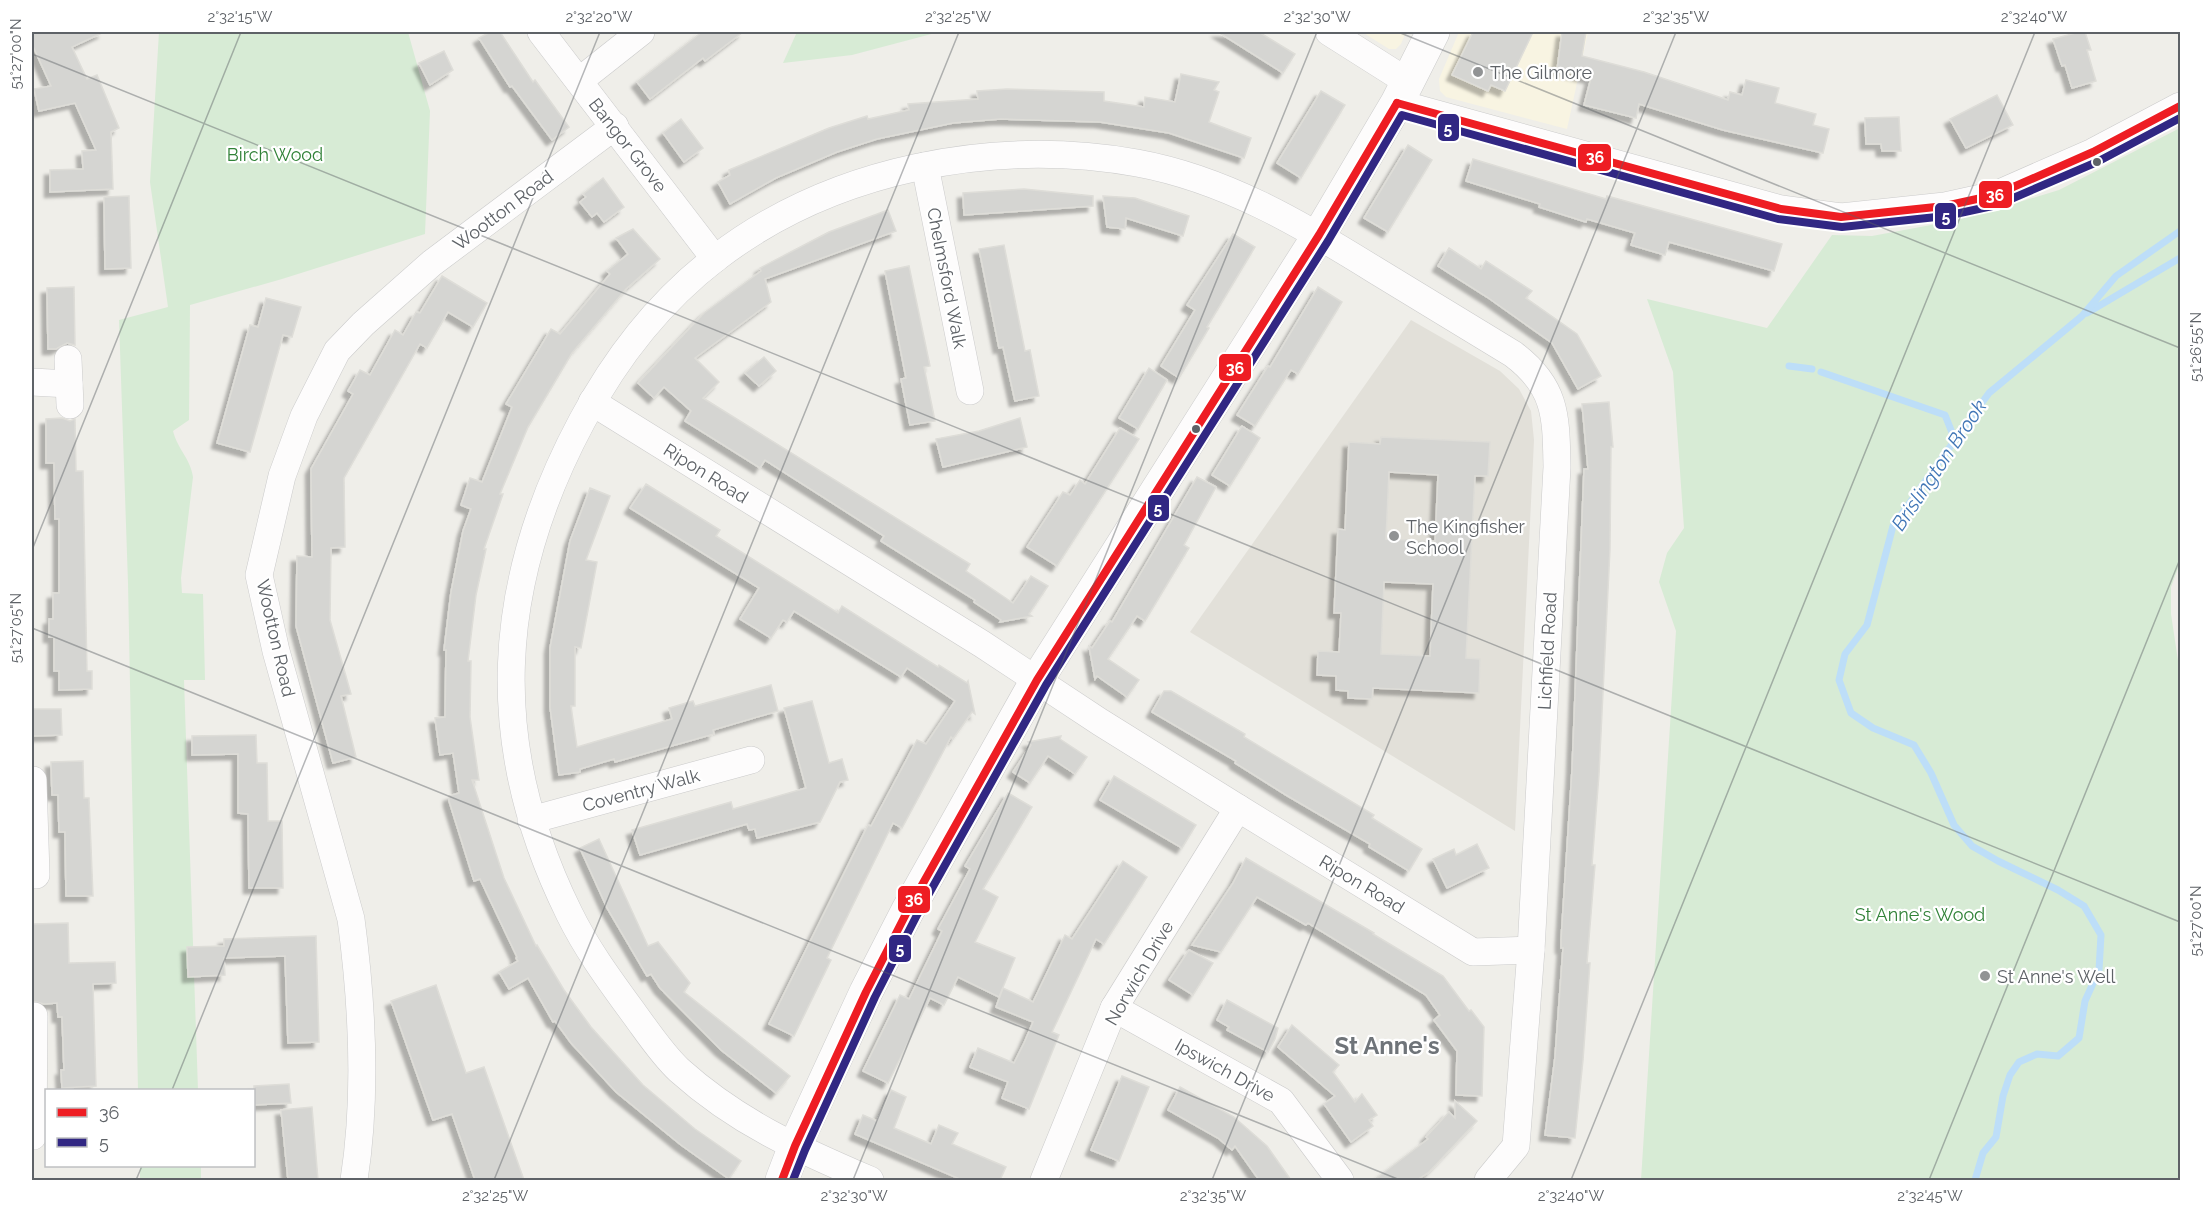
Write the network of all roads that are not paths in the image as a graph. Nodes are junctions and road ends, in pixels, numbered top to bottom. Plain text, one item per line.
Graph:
1 (541, 32) edge
2 (641, 32) edge
3 (1329, 32) edge
4 (1433, 32) edge
5 (579, 81) junction
6 (1402, 92) junction
7 (2181, 106) edge
8 (615, 126) junction
9 (925, 165) junction
10 (1319, 235) junction
11 (715, 259) junction
12 (32, 382) edge
13 (69, 382) dead end
14 (970, 391) dead end
15 (592, 402) junction
16 (1037, 680) junction
17 (751, 760) dead end
18 (33, 780) edge
19 (1238, 808) junction
20 (531, 820) junction
21 (32, 875) edge
22 (1531, 950) junction
23 (1114, 1008) junction
24 (34, 1016) dead end
25 (32, 1092) edge
26 (33, 1136) edge
27 (795, 1146) junction
28 (354, 1180) edge
29 (782, 1180) edge
30 (870, 1180) edge
31 (1044, 1180) edge
32 (1340, 1180) edge
33 (1488, 1180) edge

1 - 5 street, Bangor Grove
2 - 5 street
3 - 6 street
4 - 6 street
5 - 8 street, Bangor Grove
6 - 7 street
6 - 10 street
8 - 11 street, Bangor Grove
8 - 28 street, Wootton Road
9 - 10 street, Lichfield Road
9 - 11 street, Lichfield Road
9 - 14 street, Chelmsford Walk
10 - 16 street
10 - 22 street, Lichfield Road
11 - 15 street, Lichfield Road
12 - 13 street
15 - 16 street, Ripon Road
15 - 20 street, Lichfield Road
16 - 19 street, Ripon Road
16 - 27 street
17 - 20 street, Coventry Walk
18 - 21 street
19 - 22 street, Ripon Road
19 - 23 street, Norwich Drive
20 - 27 street, Lichfield Road
22 - 33 street, Lichfield Road
23 - 31 street, Norwich Drive
23 - 32 street, Ipswich Drive
24 - 25 street
25 - 26 street
27 - 29 street
27 - 30 street

